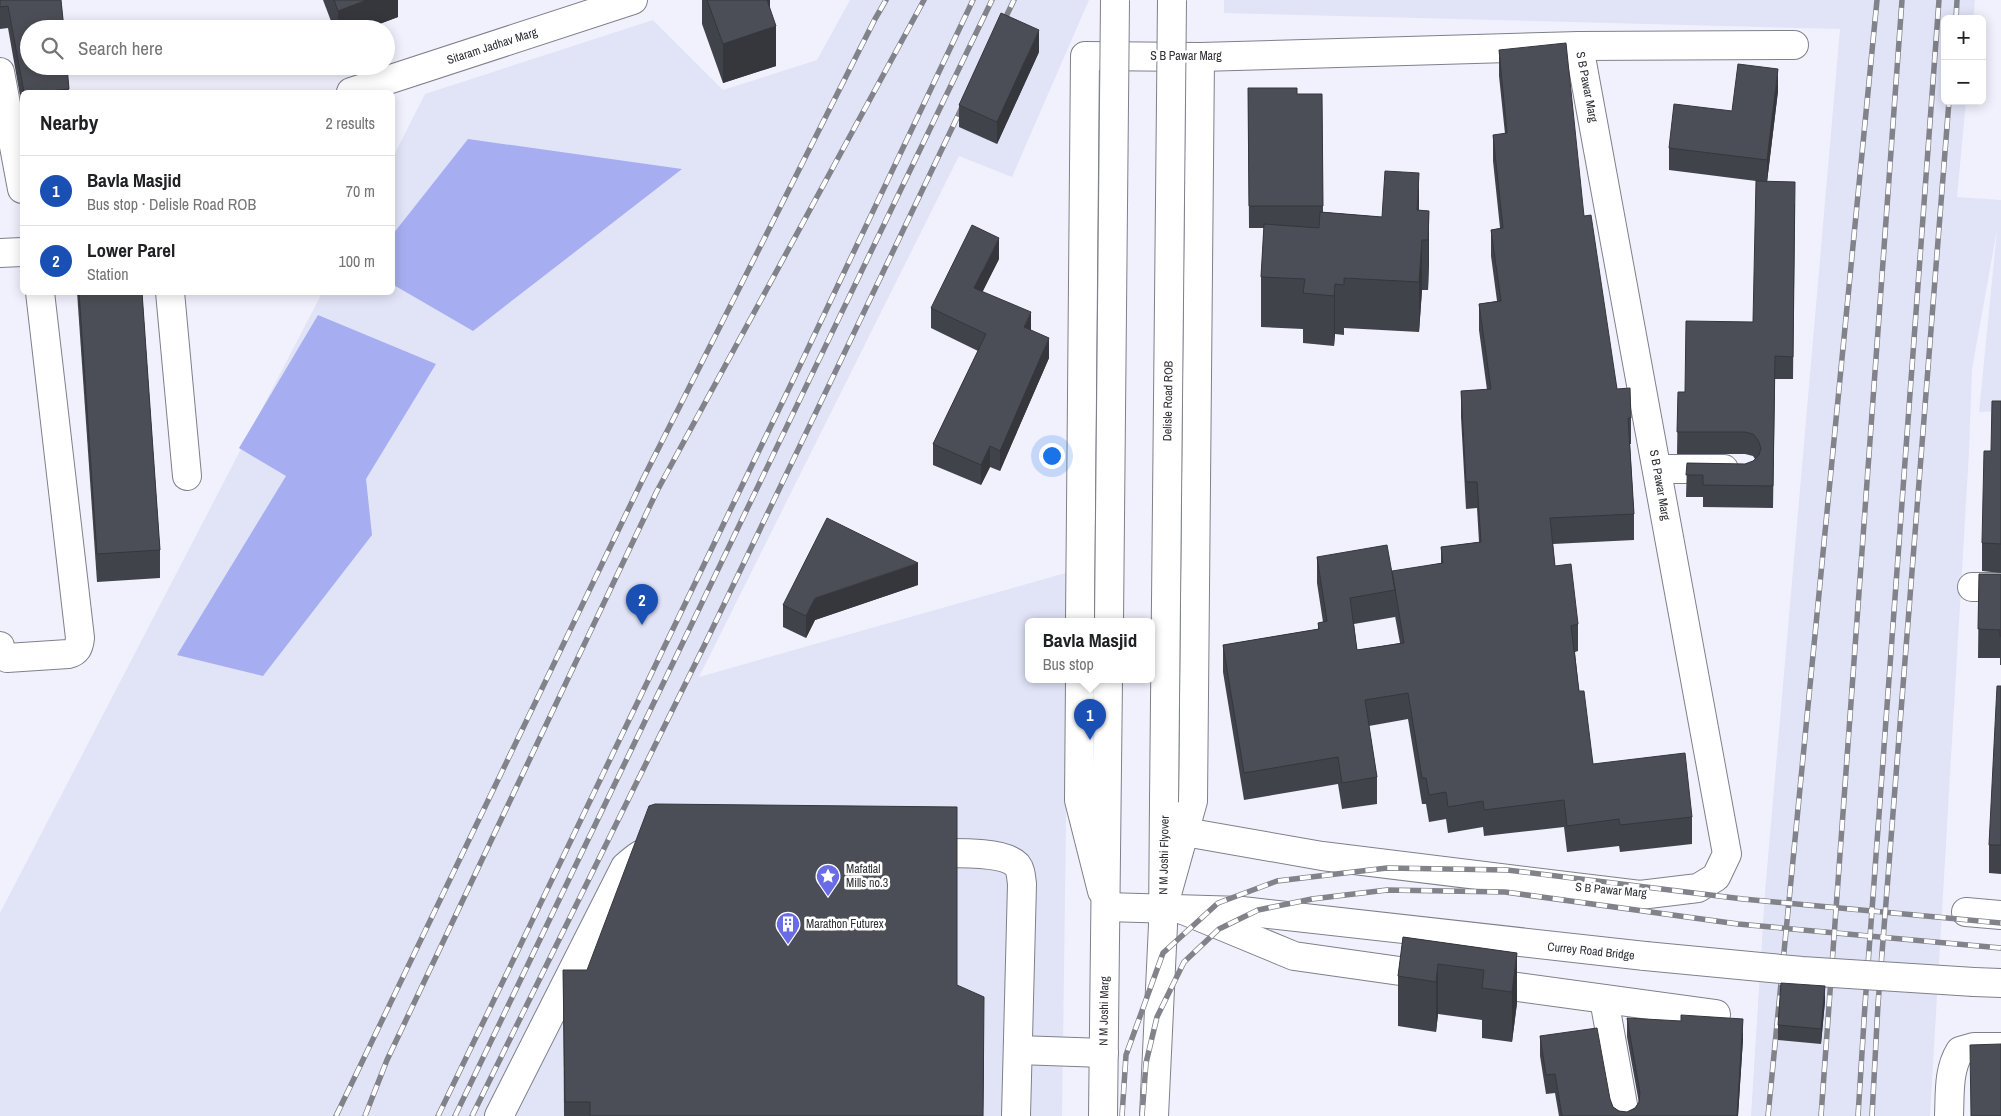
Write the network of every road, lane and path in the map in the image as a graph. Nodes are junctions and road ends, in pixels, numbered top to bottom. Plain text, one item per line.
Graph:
1 (633, 0) edge
2 (1115, 0) edge
3 (1172, 0) edge
4 (1794, 45) dead end
5 (1580, 46) junction
6 (1200, 57) junction
7 (0, 72) edge
8 (357, 90) edge
9 (20, 178) edge
10 (20, 189) edge
11 (0, 194) edge
12 (20, 252) edge
13 (0, 253) edge
14 (40, 295) edge
15 (170, 295) edge
16 (1657, 469) junction
17 (1745, 470) edge
18 (187, 476) dead end
19 (1972, 587) dead end
20 (2001, 587) edge
21 (1080, 618) edge
22 (1109, 618) edge
23 (0, 646) edge
24 (1080, 683) edge
25 (1108, 683) edge
26 (1164, 802) joint
27 (1185, 832) junction
28 (682, 850) edge
29 (898, 853) edge
30 (1106, 907) junction
31 (1173, 908) junction
32 (1966, 912) dead end
33 (2001, 915) edge
34 (2001, 983) edge
35 (1604, 999) junction
36 (1716, 1014) dead end
37 (2001, 1047) edge
38 (1018, 1050) junction
39 (1104, 1054) junction
40 (499, 1116) edge
41 (1016, 1116) edge
42 (1103, 1116) edge
43 (1154, 1116) edge
44 (1625, 1116) edge
45 (1949, 1116) edge

1 - 8 street, Sitaram Jadhav Marg
2 - 22 street, bridge
3 - 26 street, Delisle Road ROB, bridge
4 - 5 street
5 - 6 street, S B Pawar Marg
5 - 16 street, S B Pawar Marg
6 - 21 street, S B Pawar Marg
6 - 27 street
7 - 9 street
10 - 11 street
12 - 13 street
14 - 23 street
15 - 18 street
16 - 17 street
16 - 27 street, S B Pawar Marg
19 - 20 street
24 - 30 street
25 - 30 street
26 - 31 street, N M Joshi Flyover
27 - 31 street
28 - 40 street
29 - 38 street
30 - 31 street, Currey Road Bridge
30 - 39 street, N M Joshi Marg
31 - 34 street, Currey Road Bridge, bridge
31 - 35 street
31 - 43 street
32 - 33 street
35 - 36 street
35 - 44 street
37 - 45 street
38 - 39 street
38 - 41 street
39 - 42 street, N M Joshi Marg

